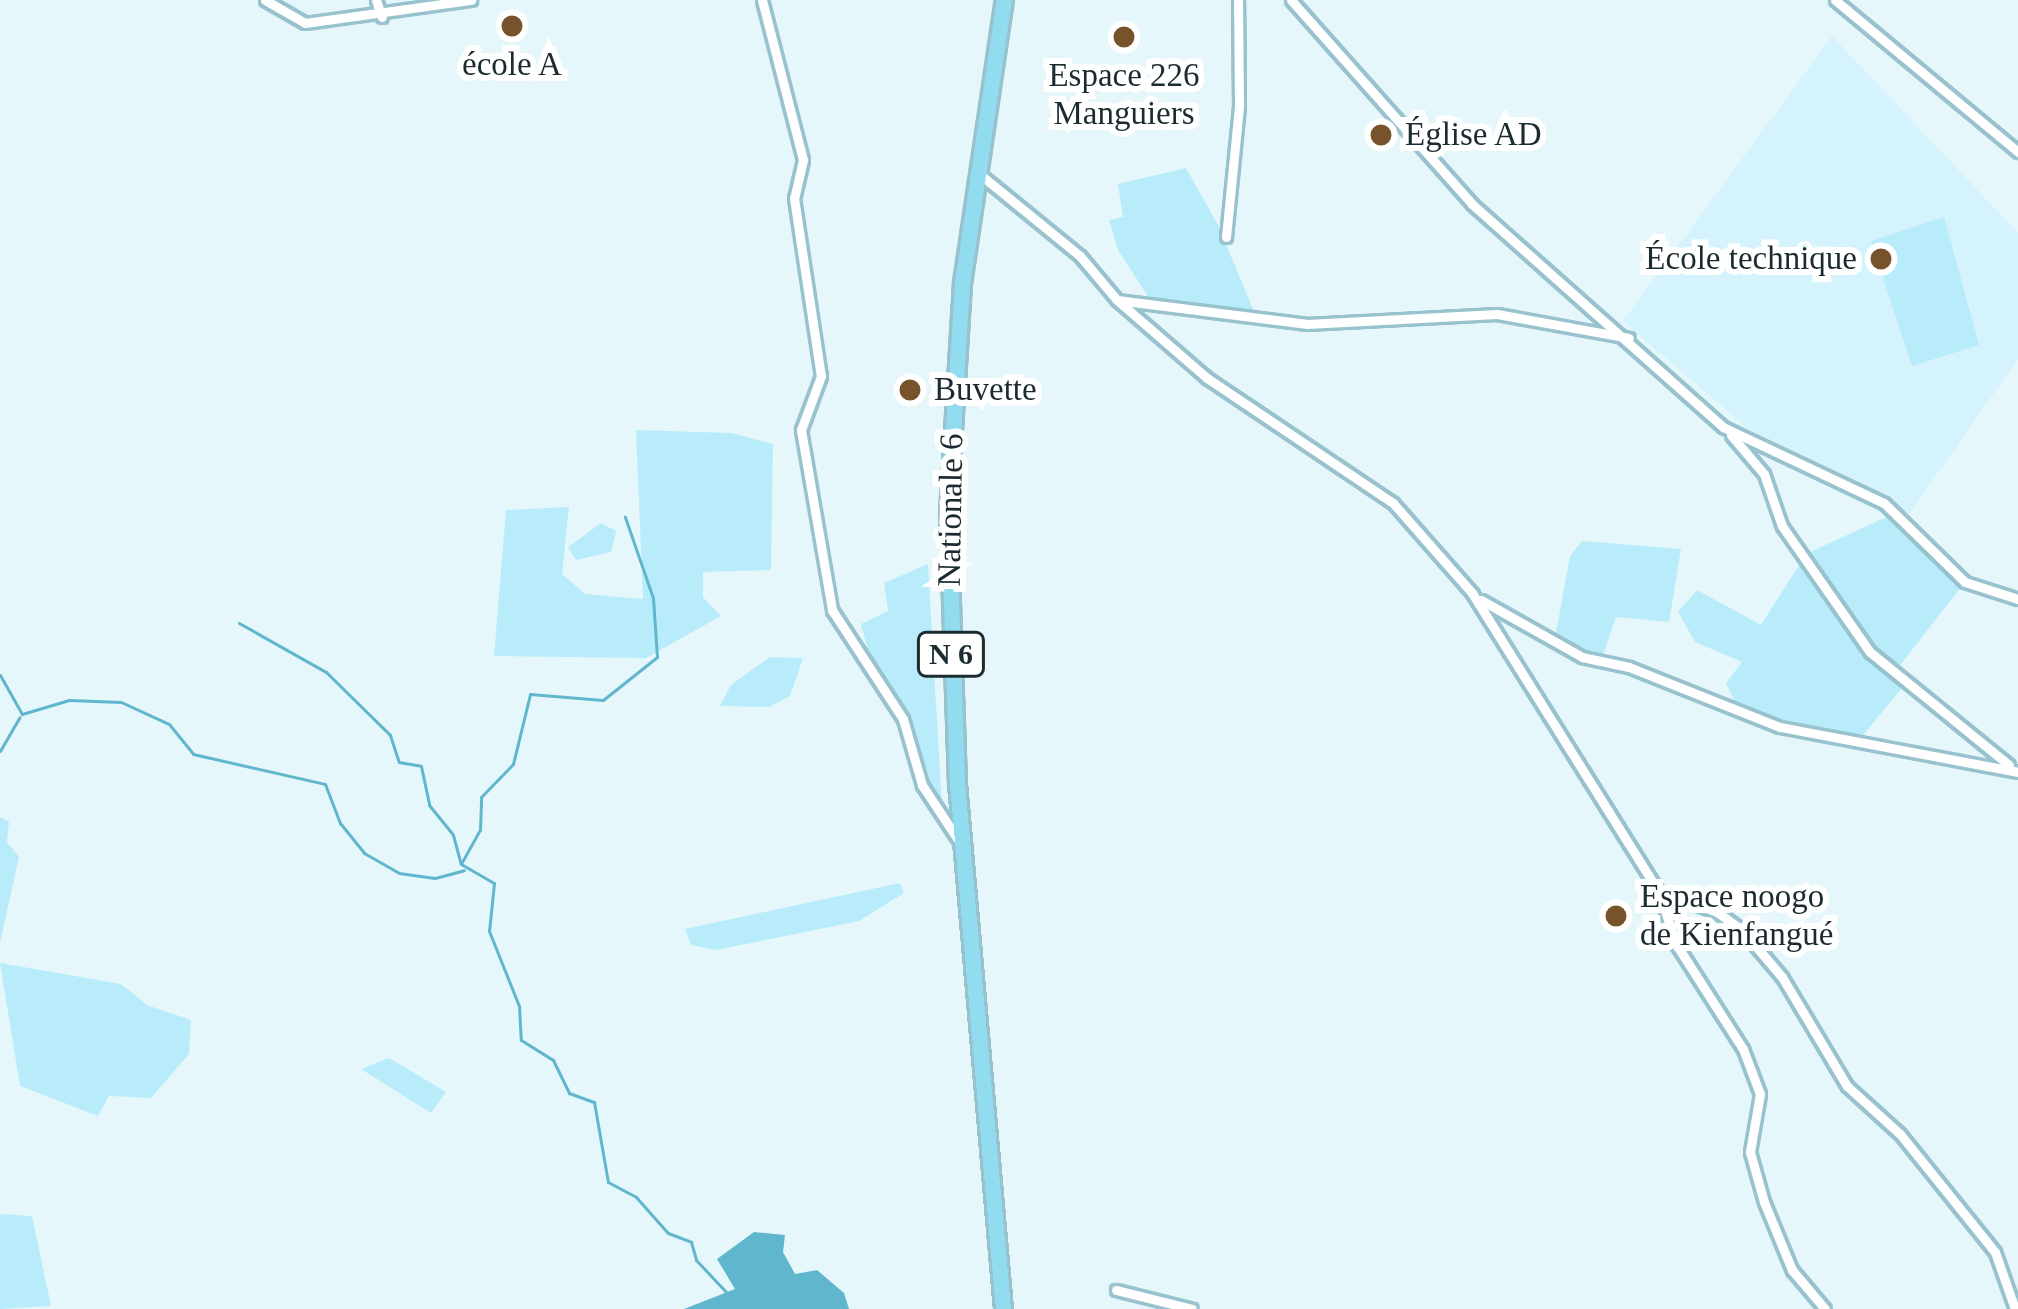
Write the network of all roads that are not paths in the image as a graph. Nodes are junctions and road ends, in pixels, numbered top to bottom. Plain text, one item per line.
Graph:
1 (265, 0) edge
2 (376, 0) edge
3 (471, 0) edge
4 (763, 0) edge
5 (1004, 0) edge
6 (1238, 0) edge
7 (1291, 0) edge
8 (1835, 0) edge
9 (382, 17) junction
10 (2018, 152) edge
11 (977, 172) junction
12 (1226, 237) dead end
13 (1117, 300) junction
14 (1630, 338) junction
15 (1723, 427) junction
16 (1472, 593) junction
17 (2018, 599) edge
18 (2018, 772) edge
19 (964, 853) junction
20 (1659, 892) junction
21 (1116, 1290) dead end
22 (1004, 1309) edge
23 (1192, 1309) edge
24 (1826, 1309) edge
25 (2015, 1309) edge

1 - 9 street
2 - 9 street
3 - 9 street
4 - 19 street
5 - 11 main road, Nationale 6 / N 6
6 - 12 street
7 - 14 street
8 - 10 street
11 - 13 street
11 - 19 main road, Nationale 6 / N 6
13 - 14 street
13 - 16 street
14 - 15 street
15 - 17 street
15 - 18 street
16 - 18 street
16 - 20 street
19 - 22 main road, Nationale 6 / N 6
20 - 24 street
20 - 25 street
21 - 23 street

